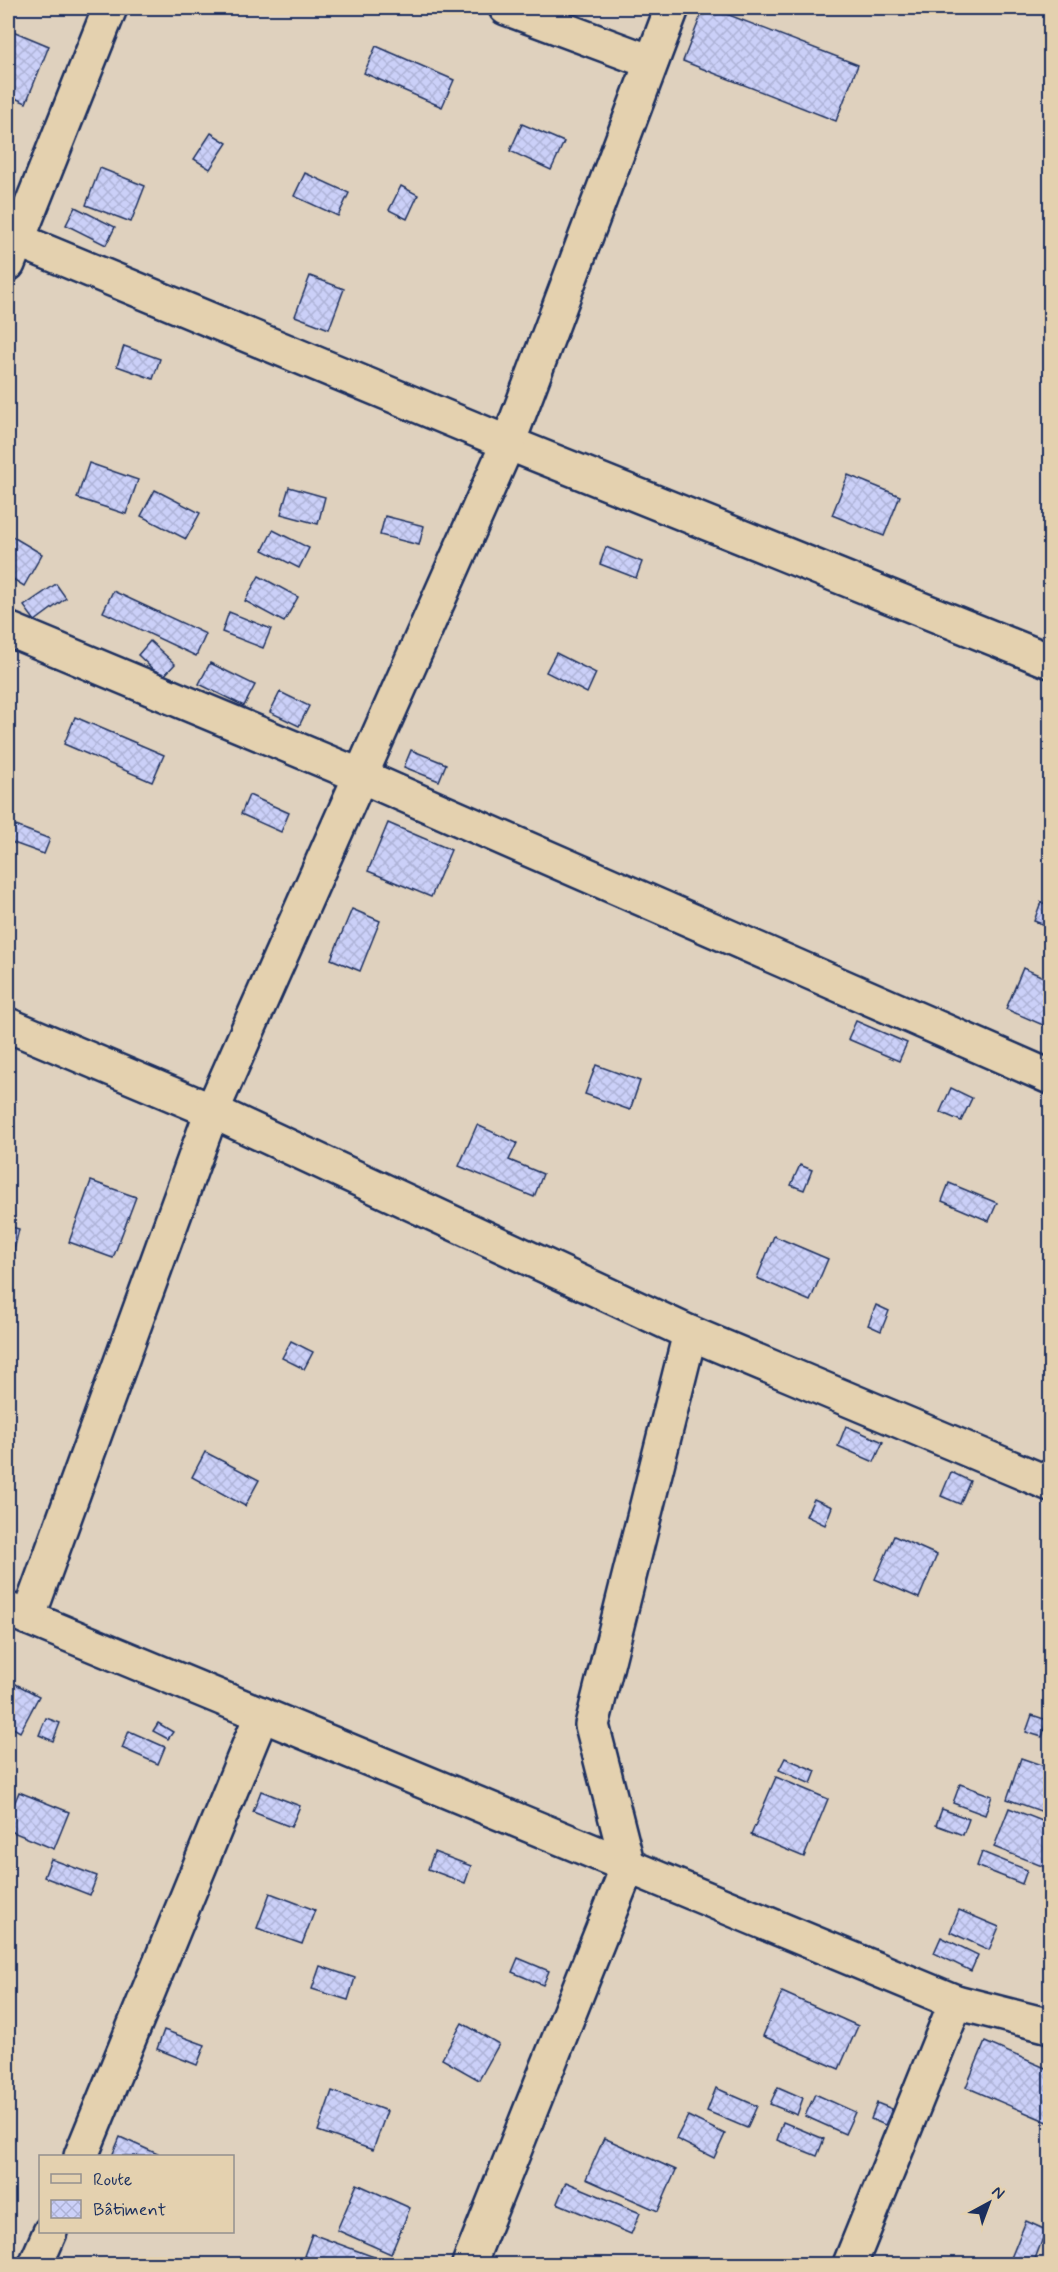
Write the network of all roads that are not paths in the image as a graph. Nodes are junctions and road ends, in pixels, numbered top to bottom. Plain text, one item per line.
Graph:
1 (110, 8) edge
2 (506, 8) edge
3 (672, 8) edge
4 (651, 62) junction
5 (11, 246) edge
6 (508, 443) junction
7 (8, 629) edge
8 (1050, 661) edge
9 (361, 776) junction
10 (8, 1025) edge
11 (1050, 1077) edge
12 (212, 1111) junction
13 (690, 1334) junction
14 (1050, 1484) edge
15 (18, 1613) edge
16 (262, 1714) junction
17 (628, 1866) junction
18 (956, 2002) junction
19 (1050, 2026) edge
20 (82, 2155) edge
21 (50, 2233) edge
22 (36, 2265) edge
23 (469, 2265) edge
24 (850, 2265) edge

1 - 5 street
2 - 4 street
3 - 4 street
4 - 6 street
5 - 6 street
6 - 8 street
6 - 9 street
7 - 9 street
9 - 11 street
9 - 12 street
10 - 12 street
12 - 13 street
12 - 15 street
13 - 14 street
13 - 17 street
15 - 16 street
16 - 17 street
16 - 20 street
17 - 18 street
17 - 23 street
18 - 19 street
18 - 24 street
21 - 22 street

